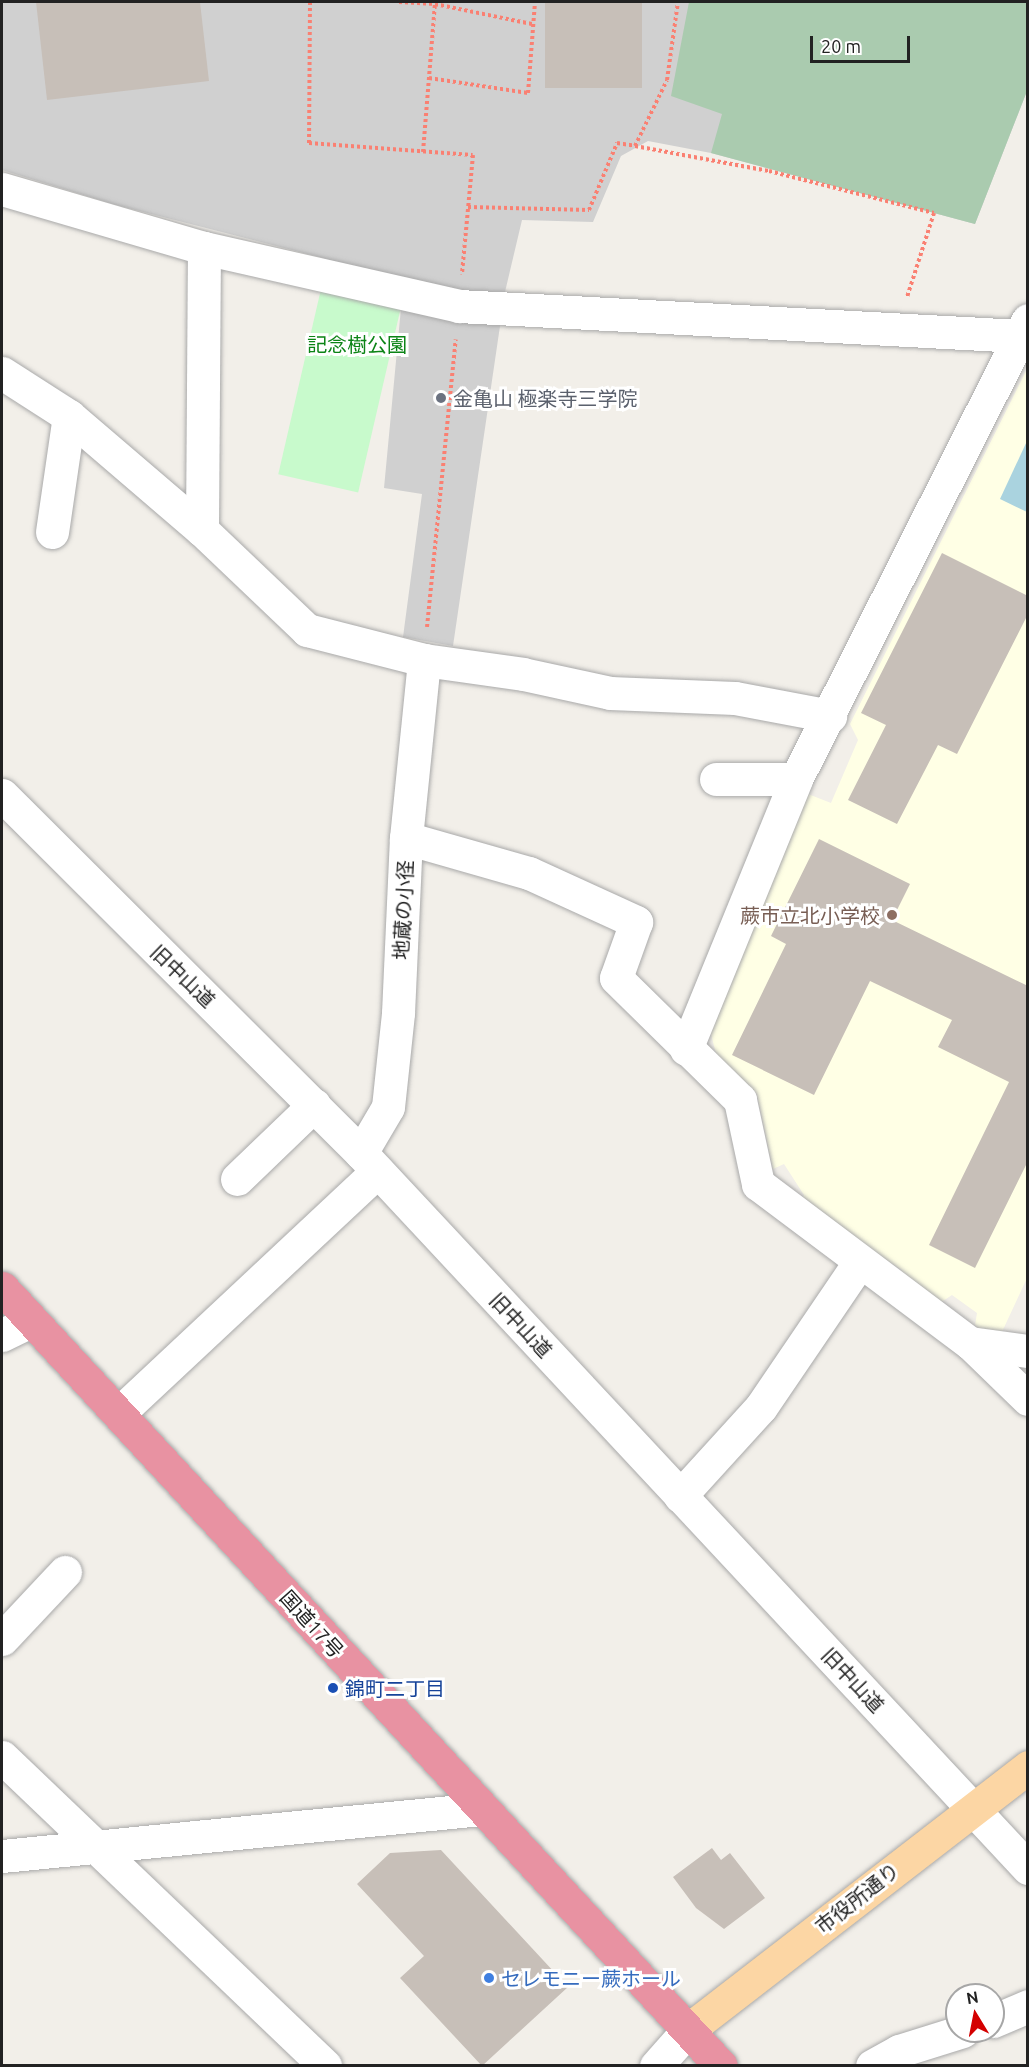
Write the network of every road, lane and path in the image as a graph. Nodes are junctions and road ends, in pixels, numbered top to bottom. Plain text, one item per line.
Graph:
1 (399, 2) edge
2 (535, 2) edge
3 (678, 2) edge
4 (435, 4) junction
5 (532, 24) junction
6 (429, 78) junction
7 (635, 146) junction
8 (423, 152) dead end
9 (2, 189) edge
10 (468, 207) dead end
11 (204, 248) junction
12 (906, 300) dead end
13 (1024, 328) edge
14 (2, 373) edge
15 (69, 416) junction
16 (202, 530) junction
17 (52, 532) dead end
18 (424, 660) junction
19 (830, 716) junction
20 (717, 779) dead end
21 (796, 779) junction
22 (2, 795) edge
23 (406, 838) junction
24 (686, 1049) junction
25 (314, 1105) junction
26 (370, 1162) junction
27 (237, 1179) dead end
28 (859, 1263) junction
29 (2, 1288) edge
30 (31, 1321) junction
31 (2, 1335) edge
32 (970, 1343) junction
33 (1028, 1351) edge
34 (1028, 1399) edge
35 (119, 1413) junction
36 (680, 1496) junction
37 (65, 1572) dead end
38 (2, 1639) edge
39 (2, 1757) edge
40 (1028, 1767) edge
41 (482, 1809) junction
42 (971, 1809) junction
43 (96, 1847) junction
44 (2, 1856) edge
45 (1028, 1868) edge
46 (1028, 2006) edge
47 (1005, 2016) edge
48 (688, 2030) junction
49 (945, 2037) edge
50 (326, 2066) edge
51 (656, 2066) edge
52 (721, 2066) edge
53 (872, 2066) edge

1 - 4 path
2 - 5 path
3 - 7 path
4 - 5 path
4 - 6 path
5 - 6 path
6 - 8 path
7 - 10 path
7 - 12 path
9 - 11 street
11 - 13 street
11 - 16 street
13 - 19 street
14 - 15 street
15 - 16 street
15 - 17 street
16 - 18 street
18 - 19 street
18 - 23 street, 地蔵の小径
19 - 21 street
20 - 21 street
21 - 24 street
22 - 25 street, 旧中山道
23 - 24 street
23 - 26 street, 地蔵の小径
24 - 28 street
25 - 26 street, 旧中山道
25 - 27 street
26 - 35 street, 地蔵の小径
26 - 36 street, 旧中山道
28 - 32 street
28 - 36 street
29 - 30 highway, 国道17号
30 - 31 street
30 - 35 highway, 国道17号
32 - 33 street
32 - 34 street
35 - 41 highway, 国道17号
36 - 42 street, 旧中山道
37 - 38 street
39 - 43 street
40 - 42 main road, 市役所通り
41 - 43 street
41 - 48 highway, 国道17号
42 - 45 street, 旧中山道
42 - 48 main road, 市役所通り
43 - 44 street
43 - 50 street
46 - 47 street
48 - 51 street
48 - 52 highway, 国道17号
49 - 53 street

